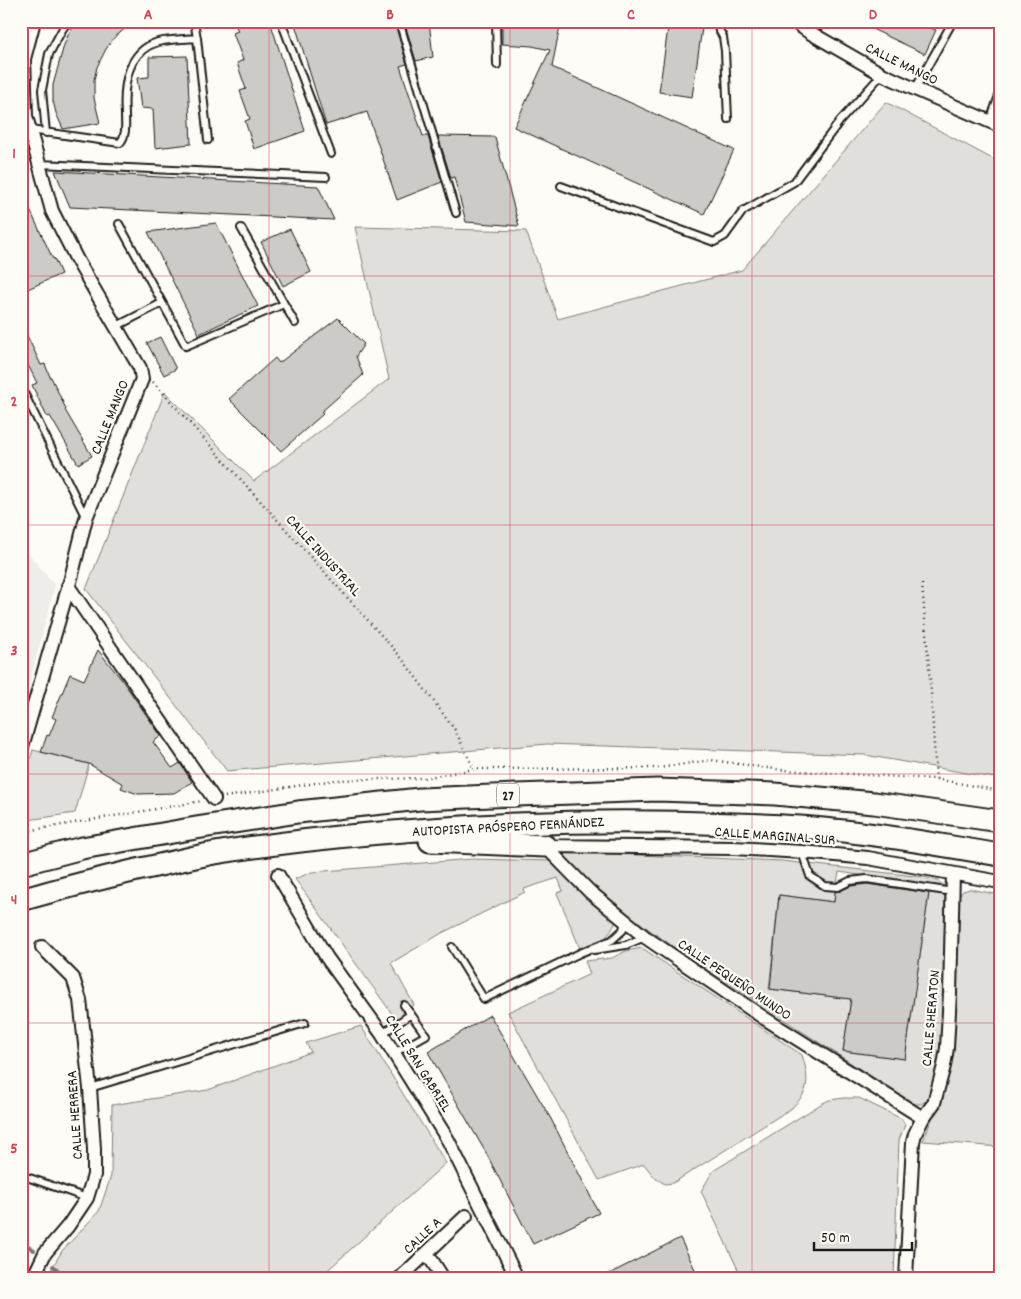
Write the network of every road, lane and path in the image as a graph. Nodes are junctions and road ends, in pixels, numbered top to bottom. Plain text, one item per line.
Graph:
1 (34, 21) edge
2 (68, 21) edge
3 (194, 21) edge
4 (281, 21) edge
5 (399, 21) edge
6 (496, 21) edge
7 (717, 21) edge
8 (793, 21) edge
9 (953, 21) edge
10 (197, 38) junction
11 (496, 65) dead end
12 (882, 74) junction
13 (915, 90) junction
14 (1000, 93) edge
15 (728, 119) dead end
16 (995, 123) edge
17 (30, 130) junction
18 (46, 133) junction
19 (208, 140) dead end
20 (331, 154) dead end
21 (39, 164) junction
22 (326, 176) dead end
23 (560, 186) dead end
24 (456, 213) dead end
25 (119, 224) dead end
26 (241, 228) dead end
27 (162, 303) junction
28 (284, 304) junction
29 (295, 323) dead end
30 (115, 327) junction
31 (140, 368) junction
32 (21, 387) edge
33 (86, 518) junction
34 (922, 584) dead end
35 (68, 586) junction
36 (21, 750) edge
37 (475, 769) dead end
38 (936, 779) dead end
39 (214, 799) dead end
40 (1000, 821) edge
41 (325, 838) junction
42 (545, 846) junction
43 (802, 852) junction
44 (1000, 855) edge
45 (21, 864) edge
46 (953, 874) junction
47 (278, 875) dead end
48 (1000, 882) edge
49 (952, 892) junction
50 (21, 900) edge
51 (625, 921) junction
52 (645, 937) junction
53 (42, 947) dead end
54 (452, 947) dead end
55 (580, 953) junction
56 (404, 1005) dead end
57 (410, 1014) junction
58 (305, 1023) dead end
59 (382, 1034) junction
60 (394, 1053) junction
61 (90, 1088) junction
62 (923, 1118) junction
63 (21, 1175) edge
64 (87, 1198) junction
65 (466, 1216) dead end
66 (427, 1253) junction
67 (33, 1278) edge
68 (400, 1278) edge
69 (444, 1278) edge
70 (517, 1278) edge
71 (906, 1278) edge

1 - 17 street, CALLE MANGO
2 - 18 lane
3 - 10 lane
4 - 20 lane
5 - 24 lane
6 - 11 lane
7 - 15 lane
8 - 12 street, CALLE MANGO
9 - 13 lane
10 - 18 lane
10 - 19 lane
12 - 13 street, CALLE MANGO
12 - 23 lane
13 - 16 street, CALLE MANGO
14 - 16 lane
17 - 18 lane
17 - 21 street, CALLE MANGO
21 - 22 lane
21 - 30 street, CALLE MANGO
25 - 27 lane
26 - 28 lane
27 - 28 lane
27 - 30 lane
28 - 29 lane
30 - 31 street, CALLE MANGO
31 - 33 street, CALLE MANGO
31 - 37 path, CALLE INDUSTRIAL
32 - 33 lane
33 - 35 street, CALLE MANGO
34 - 38 path
35 - 36 street, CALLE MANGO
35 - 39 street
40 - 45 highway, AUTOPISTA PRÓSPERO FERNÁNDEZ / 27
41 - 42 highway
41 - 44 highway, AUTOPISTA PRÓSPERO FERNÁNDEZ / 27
41 - 50 highway, AUTOPISTA PRÓSPERO FERNÁNDEZ / 27
42 - 43 street, CALLE MARGINAL SUR
42 - 51 street, CALLE PEQUEÑO MUNDO
43 - 46 street, CALLE MARGINAL SUR
43 - 49 lane
46 - 48 street, CALLE MARGINAL SUR
46 - 49 street, CALLE SHERATON
47 - 59 street, CALLE SAN GABRIEL
49 - 62 street, CALLE SHERATON
51 - 52 street, CALLE PEQUEÑO MUNDO
51 - 55 lane
52 - 55 lane
52 - 62 street, CALLE PEQUEÑO MUNDO
53 - 61 street, CALLE HERRERA
54 - 55 lane
56 - 57 lane
57 - 59 lane
57 - 60 lane
58 - 61 lane
59 - 60 street, CALLE SAN GABRIEL
60 - 70 street, CALLE SAN GABRIEL
61 - 64 street, CALLE HERRERA
62 - 71 street, CALLE SHERATON
63 - 64 lane
64 - 67 street, CALLE HERRERA
65 - 66 street, CALLE A
66 - 68 street, CALLE A
66 - 69 street

